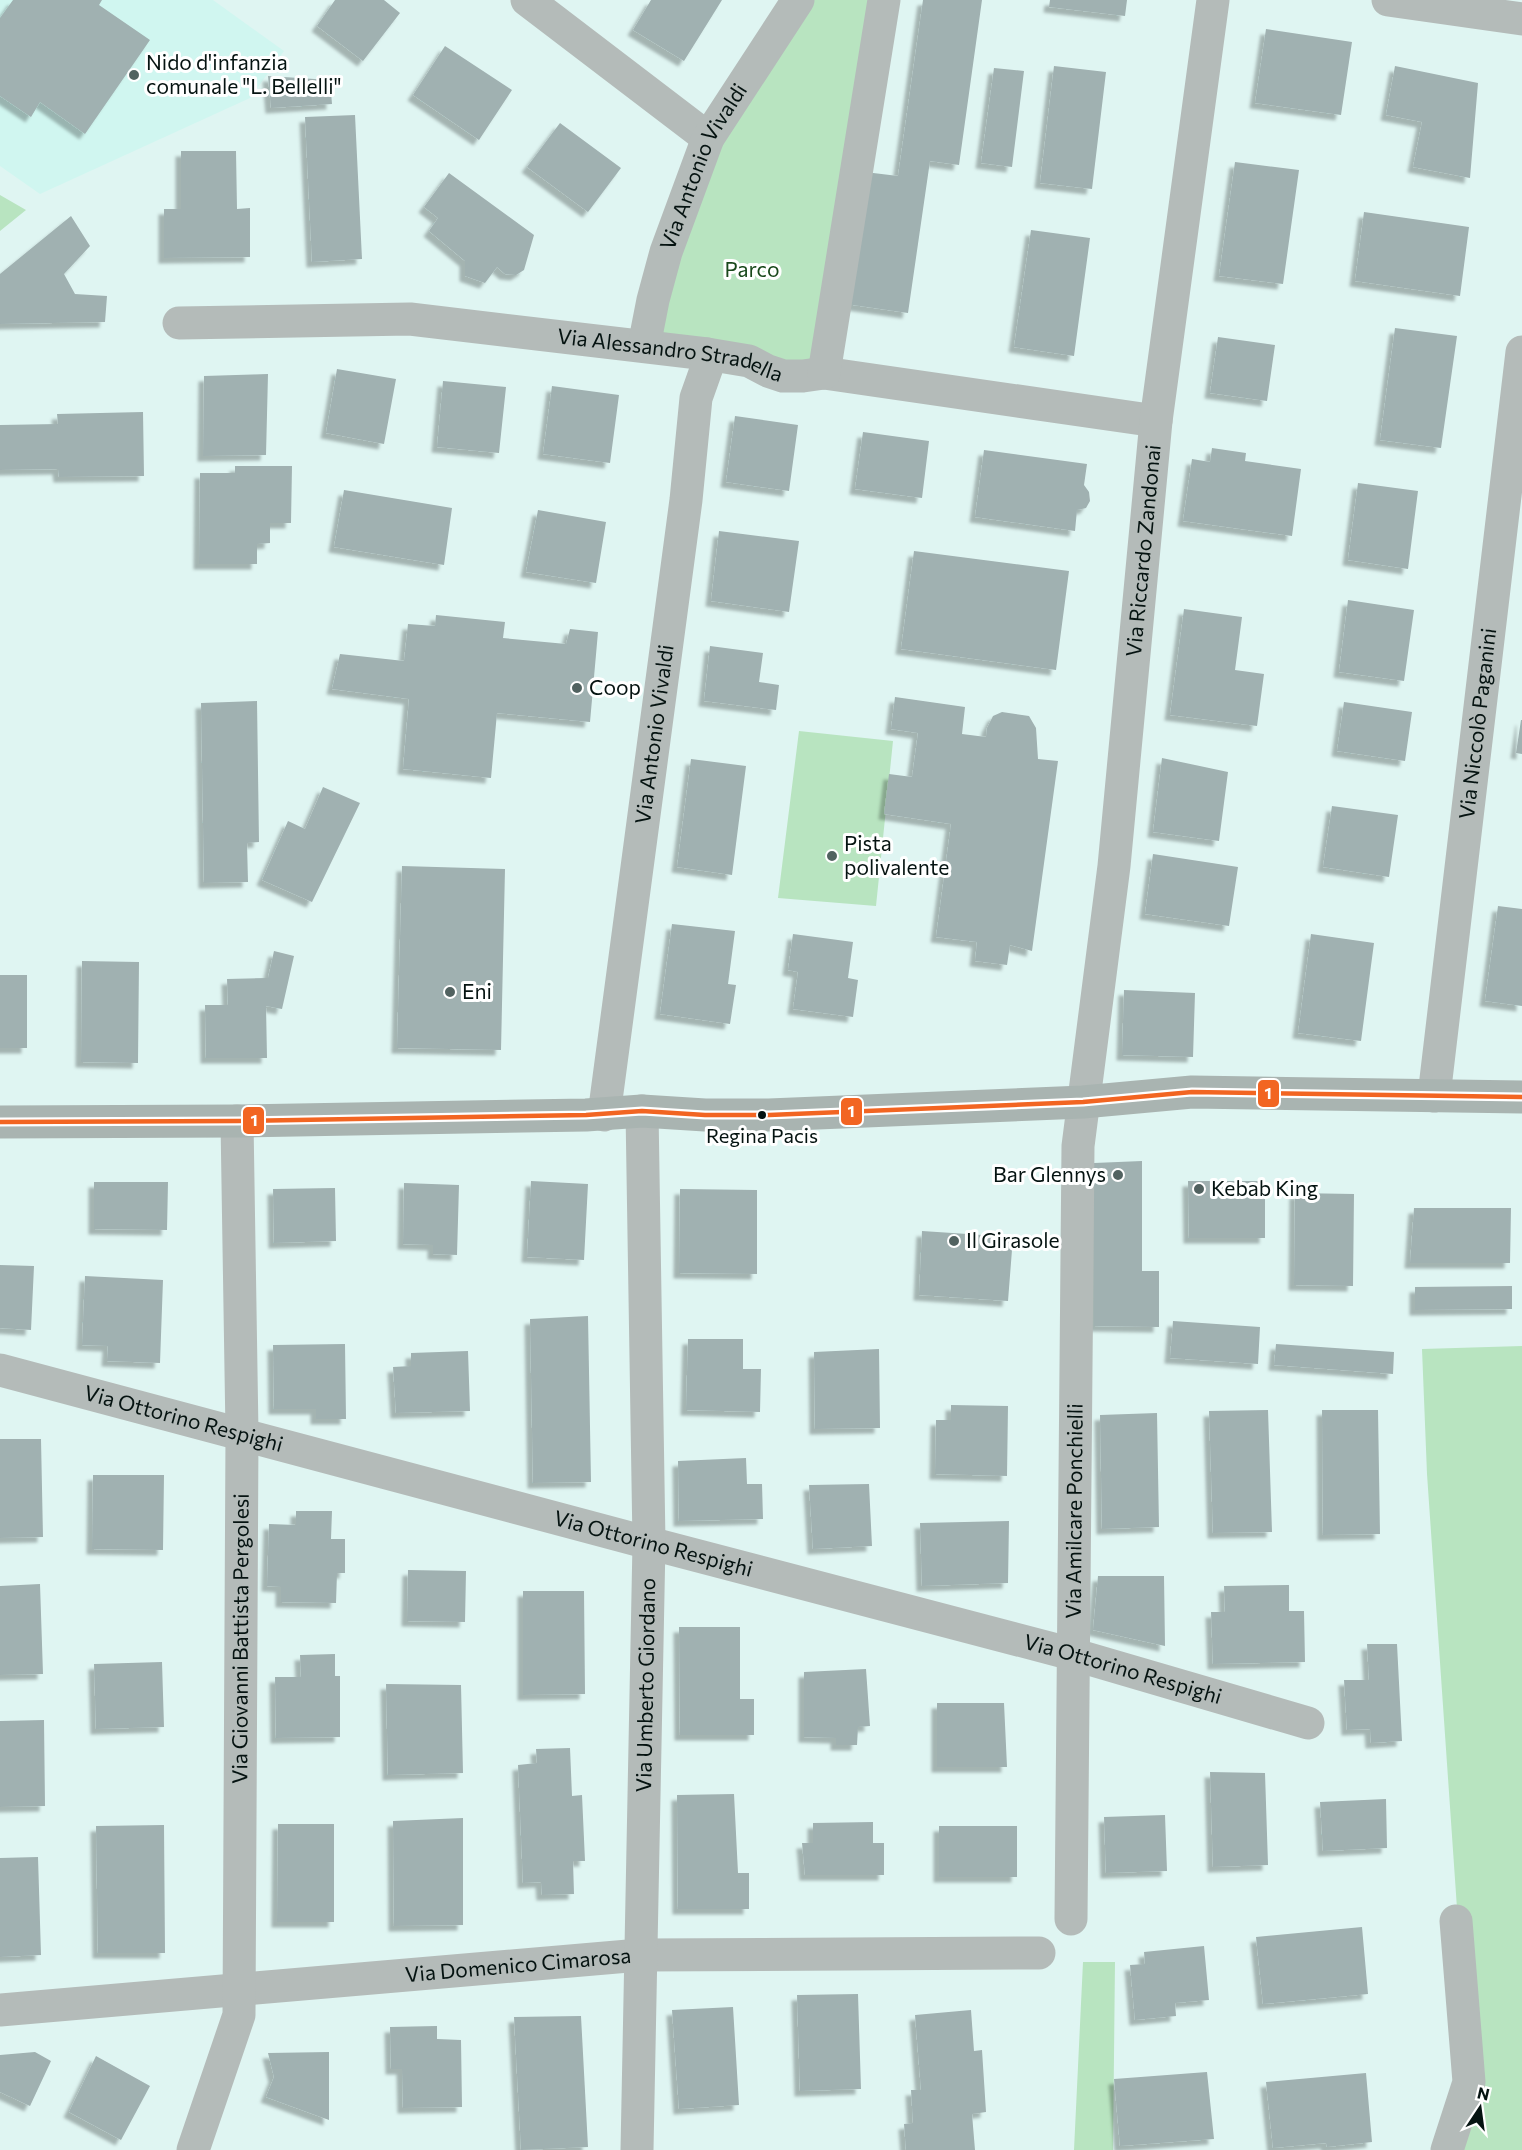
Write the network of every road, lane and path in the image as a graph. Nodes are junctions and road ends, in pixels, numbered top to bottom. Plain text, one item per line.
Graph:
1 (527, 0) edge
2 (798, 0) edge
3 (884, 0) edge
4 (1213, 0) edge
5 (1388, 0) edge
6 (1522, 19) edge
7 (708, 138) junction
8 (179, 324) dead end
9 (644, 346) junction
10 (1522, 352) edge
11 (707, 354) junction
12 (824, 373) junction
13 (1156, 421) junction
14 (1434, 1096) junction
15 (1522, 1097) edge
16 (1083, 1102) junction
17 (642, 1111) junction
18 (604, 1115) junction
19 (237, 1121) junction
20 (0, 1122) edge
21 (0, 1370) edge
22 (242, 1433) junction
23 (649, 1543) junction
24 (1072, 1654) junction
25 (1308, 1723) dead end
26 (1071, 1919) dead end
27 (1456, 1921) dead end
28 (1039, 1953) dead end
29 (640, 1955) junction
30 (239, 1988) junction
31 (0, 2010) edge
32 (193, 2150) edge
33 (637, 2150) edge
34 (1447, 2150) edge

1 - 7 street
2 - 7 street, Via Antonio Vivaldi
3 - 12 street
4 - 13 street, Via Riccardo Zandonai
5 - 6 street
7 - 9 street, Via Antonio Vivaldi
8 - 9 street, Via Alessandro Stradella
9 - 11 street, Via Alessandro Stradella
10 - 14 street, Via Niccolò Paganini
11 - 12 street, Via Alessandro Stradella
11 - 18 street, Via Antonio Vivaldi
12 - 13 street, Via Alessandro Stradella
13 - 16 street, Via Riccardo Zandonai
14 - 15 main road
14 - 16 main road
16 - 17 main road
16 - 24 street, Via Amilcare Ponchielli
17 - 18 main road
17 - 23 street, Via Umberto Giordano
18 - 19 main road
19 - 20 main road
19 - 22 street, Via Giovanni Battista Pergolesi
21 - 22 street, Via Ottorino Respighi
22 - 23 street, Via Ottorino Respighi
22 - 30 street, Via Giovanni Battista Pergolesi
23 - 24 street, Via Ottorino Respighi
23 - 29 street, Via Umberto Giordano
24 - 25 street, Via Ottorino Respighi
24 - 26 street, Via Amilcare Ponchielli
27 - 34 street
28 - 29 street, Via Domenico Cimarosa
29 - 30 street, Via Domenico Cimarosa
29 - 33 street, Via Umberto Giordano
30 - 31 street, Via Domenico Cimarosa
30 - 32 street, Via Giovanni Battista Pergolesi

